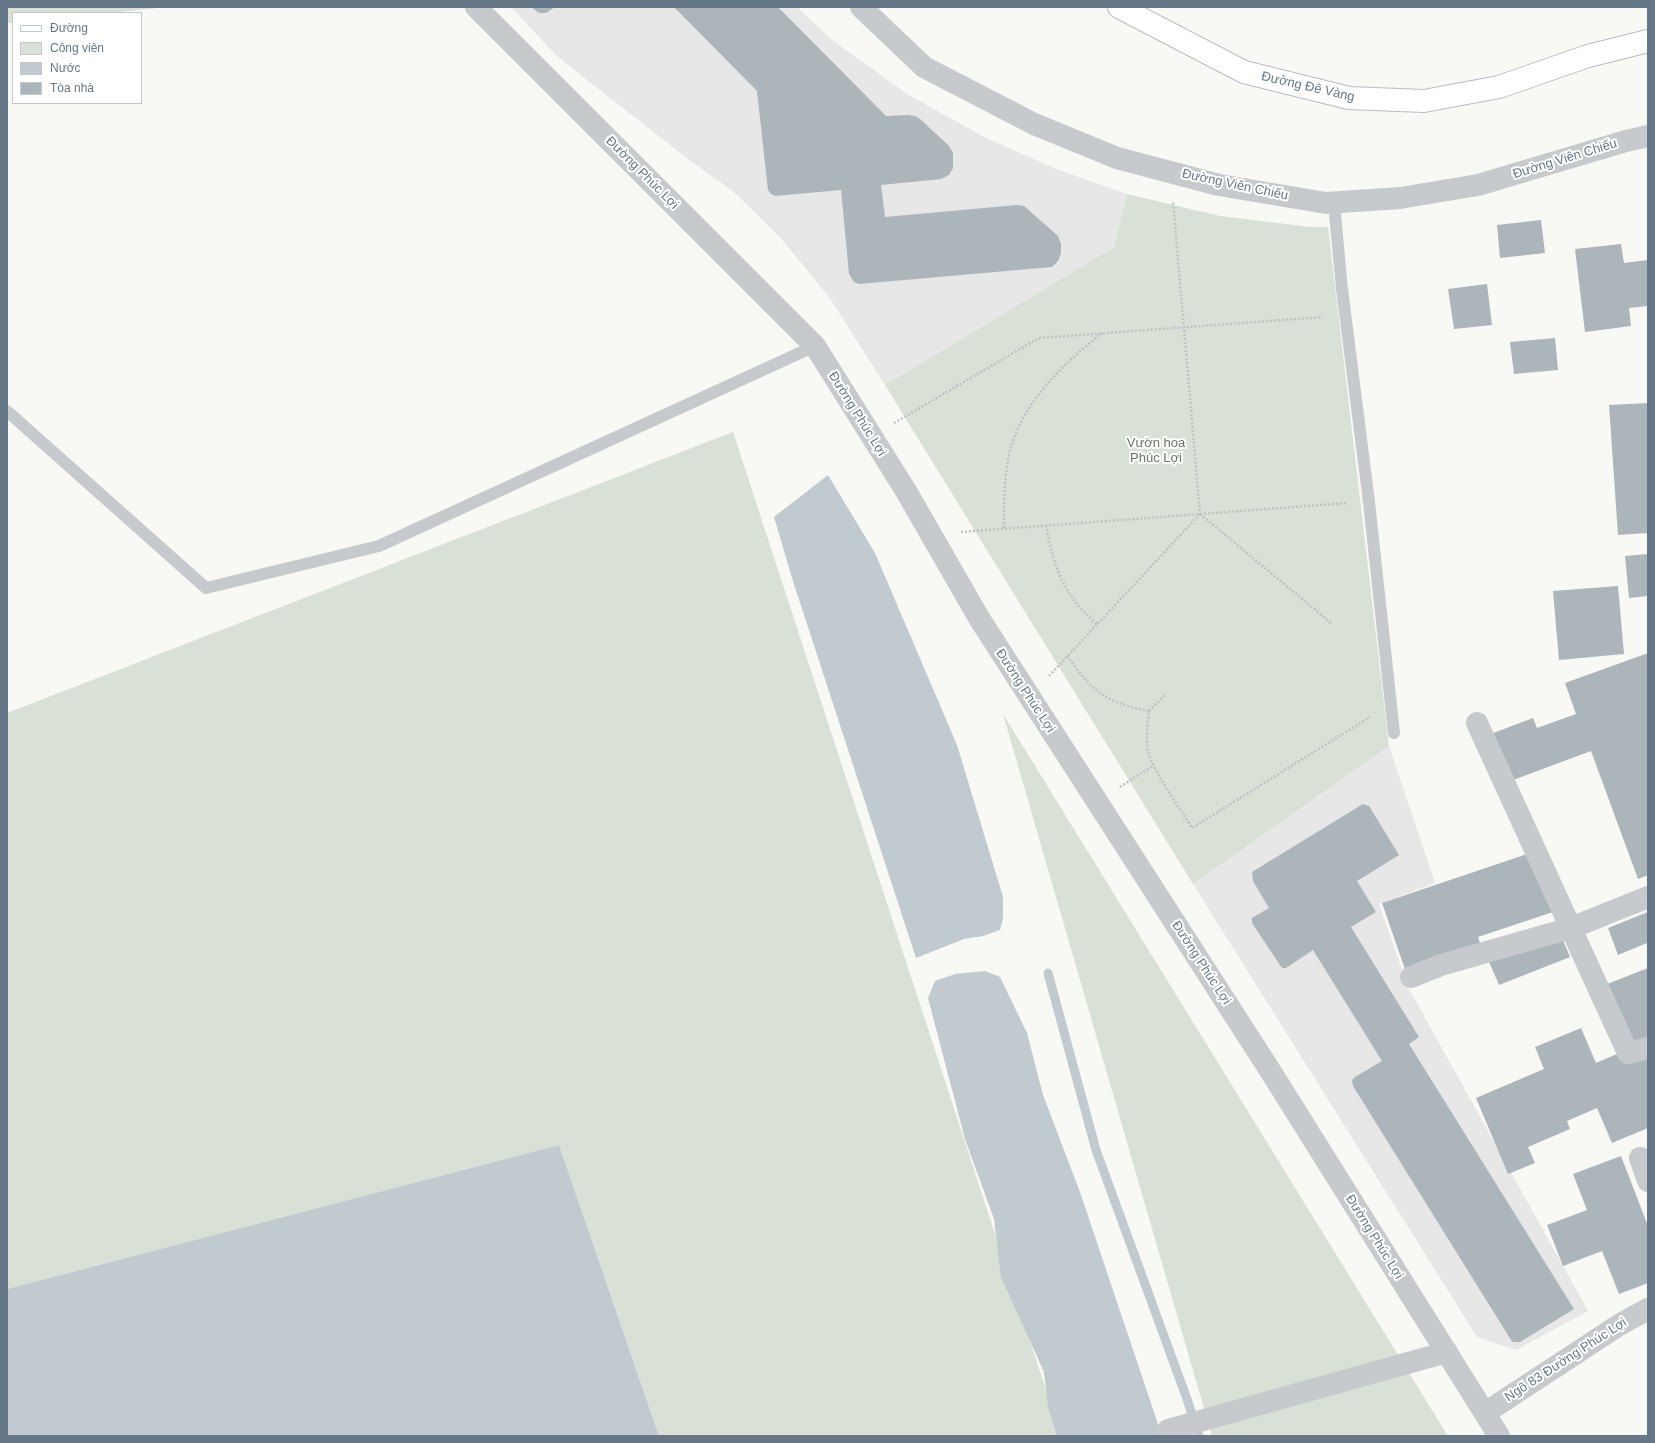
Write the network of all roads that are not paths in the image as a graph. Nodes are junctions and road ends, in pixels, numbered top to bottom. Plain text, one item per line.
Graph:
1 (476, 7) edge
2 (860, 7) edge
3 (1119, 7) edge
4 (1648, 41) edge
5 (1648, 136) edge
6 (1334, 203) junction
7 (815, 346) junction
8 (7, 410) edge
9 (1478, 723) dead end
10 (1394, 733) dead end
11 (1648, 897) edge
12 (1571, 928) junction
13 (1411, 976) dead end
14 (1648, 1048) edge
15 (1640, 1158) dead end
16 (1648, 1181) edge
17 (1648, 1310) edge
18 (1447, 1352) junction
19 (1485, 1413) junction
20 (1175, 1428) dead end
21 (1499, 1436) edge

1 - 7 street, Đường Phúc Lợi
2 - 6 street, Đường Viên Chiếu
3 - 4 main road, Đường Đê Vàng
5 - 6 street, Đường Viên Chiếu
6 - 10 lane
7 - 8 lane
7 - 18 street, Đường Phúc Lợi
9 - 12 street
11 - 12 street
12 - 13 street
12 - 14 street
15 - 16 street
17 - 19 street, Ngõ 83 Đường Phúc Lợi
18 - 19 street, Đường Phúc Lợi
18 - 20 street
19 - 21 street, Đường Phúc Lợi

